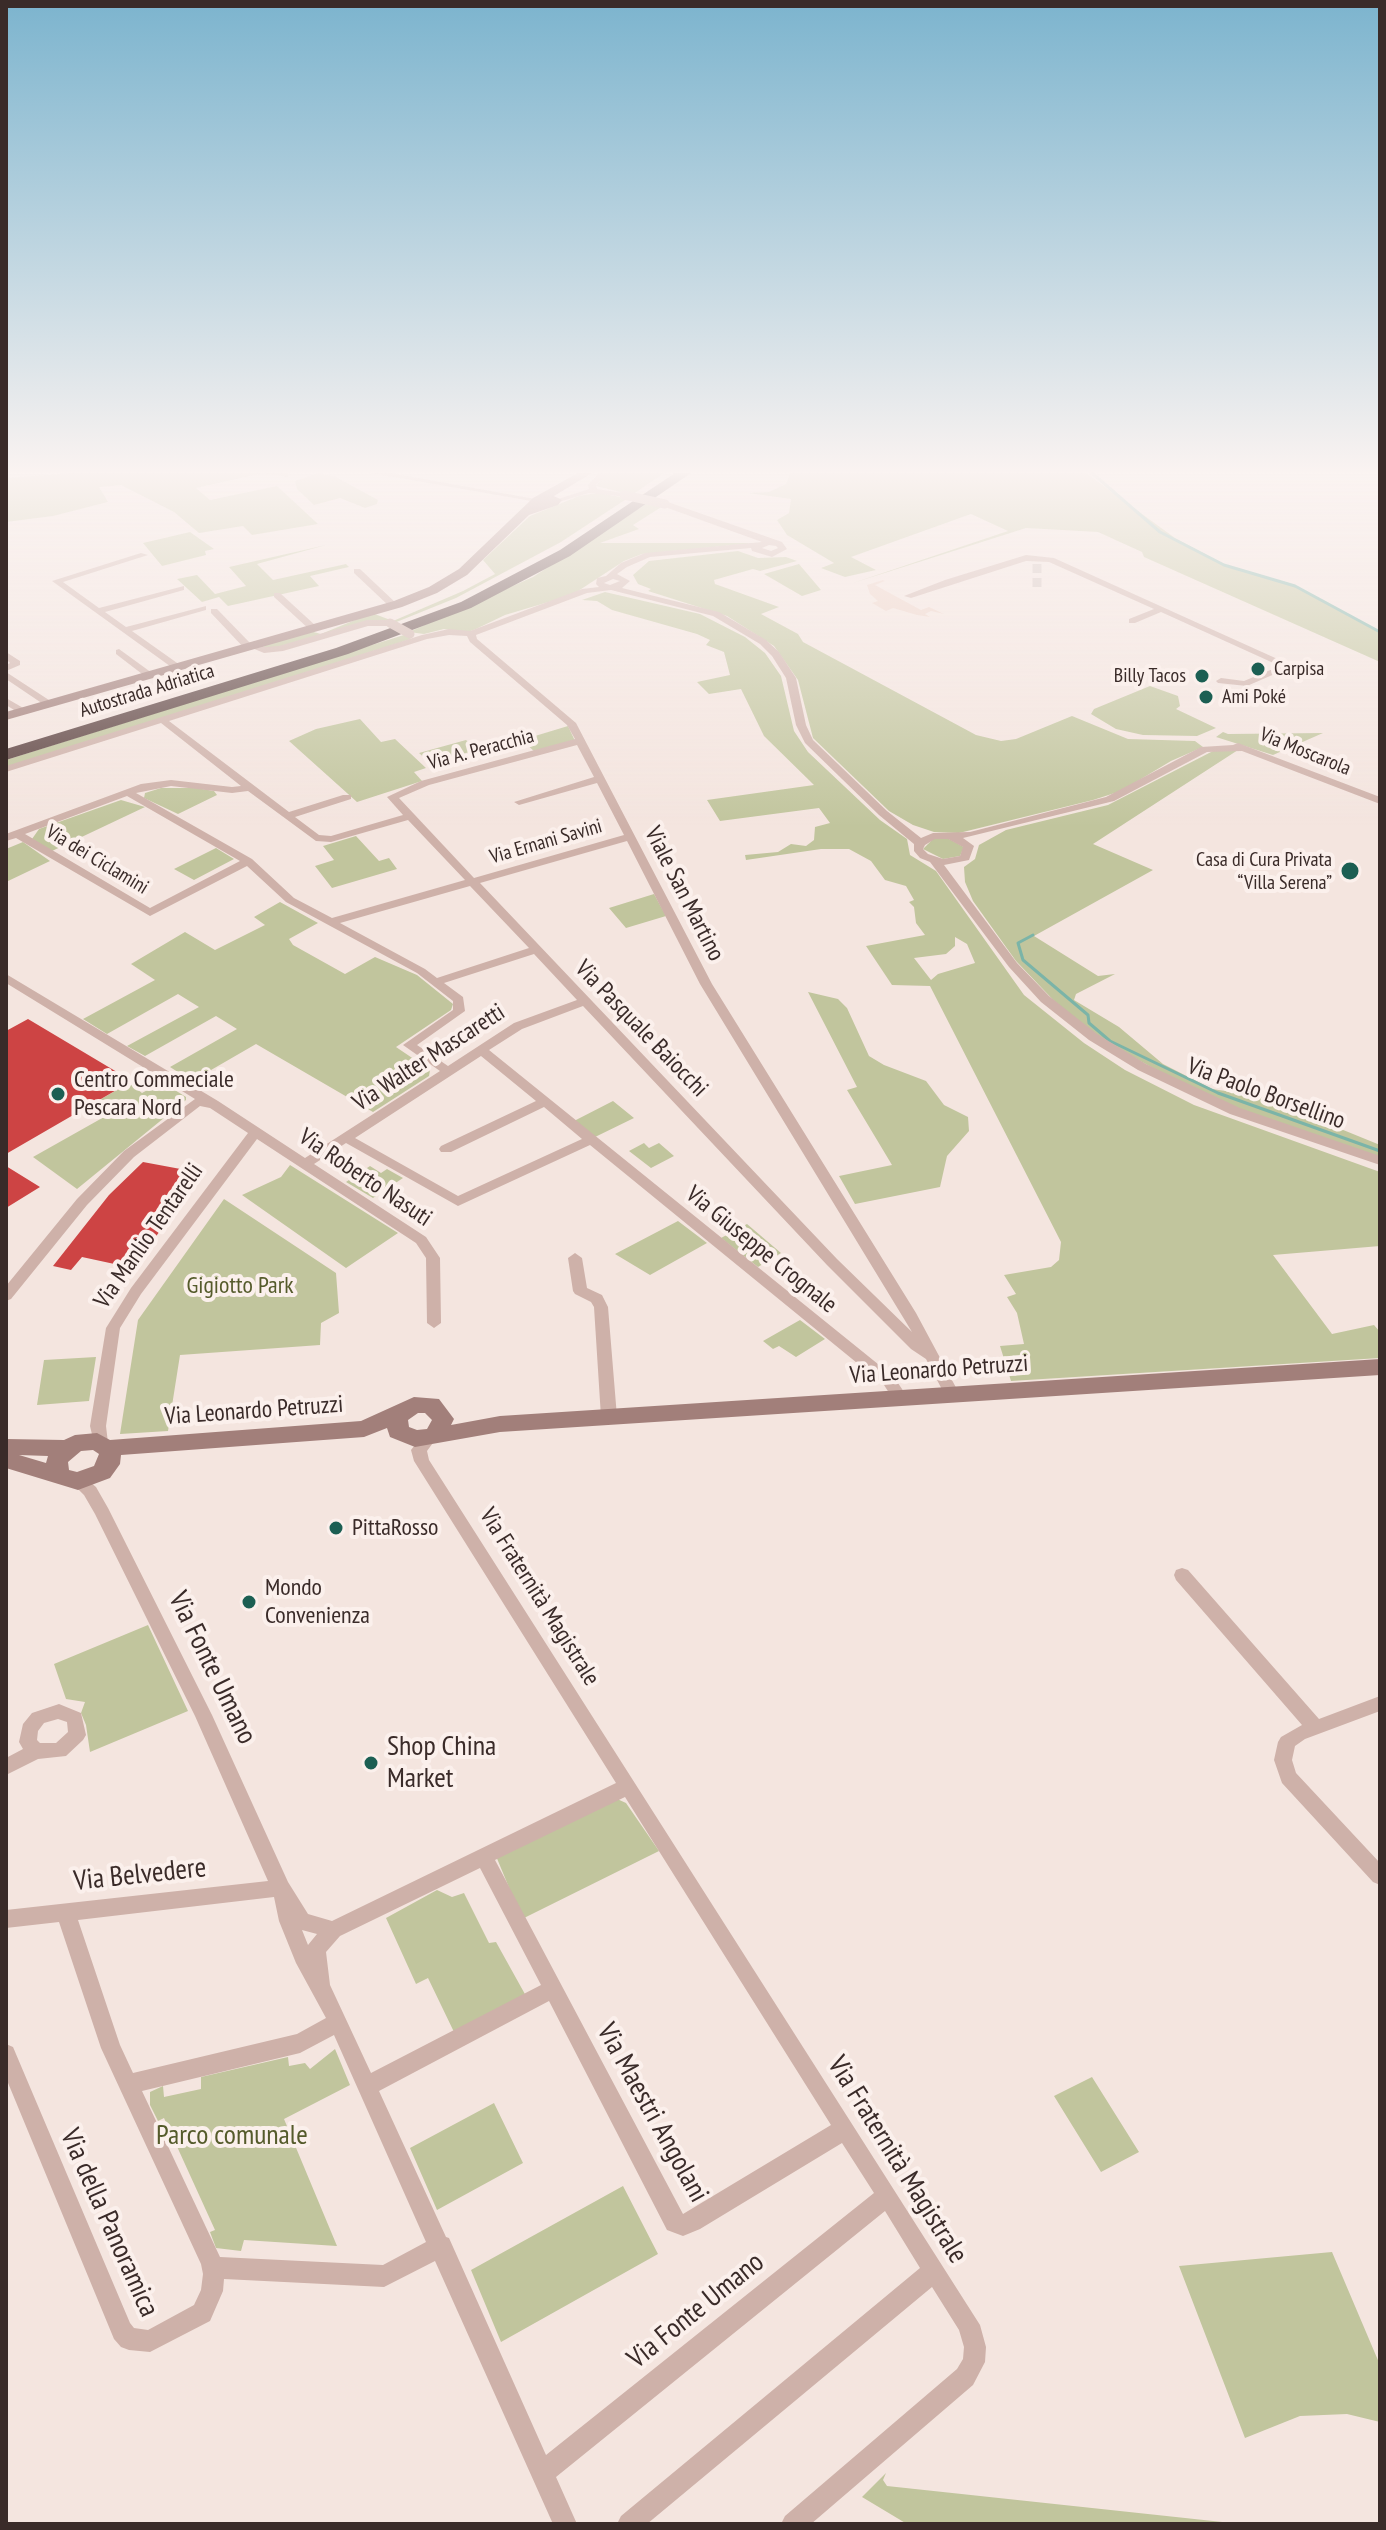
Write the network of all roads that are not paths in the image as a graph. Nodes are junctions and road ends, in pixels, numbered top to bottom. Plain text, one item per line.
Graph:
1 (70, 591) edge
2 (170, 591) edge
3 (378, 591) edge
4 (430, 591) edge
5 (478, 591) edge
6 (494, 591) edge
7 (588, 591) edge
8 (633, 591) edge
9 (649, 591) edge
10 (922, 591) edge
11 (1121, 591) edge
12 (277, 595) dead end
13 (908, 596) dead end
14 (664, 598) junction
15 (393, 605) junction
16 (203, 608) dead end
17 (1162, 609) junction
18 (97, 611) junction
19 (214, 611) dead end
20 (1132, 621) dead end
21 (1217, 623) dead end
22 (313, 628) junction
23 (1204, 628) junction
24 (124, 630) junction
25 (471, 634) junction
26 (414, 637) junction
27 (251, 646) junction
28 (119, 652) dead end
29 (6, 655) edge
30 (177, 667) junction
31 (6, 668) edge
32 (6, 675) edge
33 (149, 675) junction
34 (1221, 681) dead end
35 (6, 701) edge
36 (49, 704) junction
37 (22, 711) junction
38 (6, 716) edge
39 (161, 719) junction
40 (580, 741) junction
41 (6, 749) edge
42 (6, 755) edge
43 (6, 769) edge
44 (600, 779) junction
45 (252, 787) junction
46 (127, 792) junction
47 (392, 796) joint
48 (347, 797) dead end
49 (1380, 801) edge
50 (519, 802) dead end
51 (879, 807) junction
52 (288, 816) junction
53 (410, 816) junction
54 (1008, 824) junction
55 (12, 836) edge
56 (945, 836) junction
57 (630, 837) junction
58 (920, 843) junction
59 (969, 846) junction
60 (960, 860) junction
61 (248, 861) junction
62 (935, 861) junction
63 (471, 882) junction
64 (967, 902) junction
65 (330, 922) junction
66 (535, 950) junction
67 (6, 978) edge
68 (435, 982) junction
69 (584, 1001) junction
70 (481, 1050) junction
71 (449, 1072) junction
72 (189, 1088) junction
73 (542, 1103) junction
74 (213, 1104) junction
75 (183, 1111) junction
76 (256, 1132) junction
77 (346, 1138) junction
78 (590, 1140) junction
79 (446, 1149) dead end
80 (1380, 1161) edge
81 (305, 1164) junction
82 (575, 1258) dead end
83 (887, 1276) junction
84 (862, 1291) junction
85 (6, 1296) edge
86 (434, 1323) dead end
87 (916, 1325) junction
88 (899, 1328) junction
89 (933, 1357) junction
90 (1380, 1367) edge
91 (952, 1395) junction
92 (900, 1398) junction
93 (609, 1417) junction
94 (401, 1424) junction
95 (436, 1428) junction
96 (94, 1445) junction
97 (6, 1447) edge
98 (6, 1460) edge
99 (68, 1478) junction
100 (1182, 1575) dead end
101 (1380, 1703) edge
102 (1316, 1728) junction
103 (36, 1751) dead end
104 (6, 1767) edge
105 (629, 1786) junction
106 (484, 1857) junction
107 (1380, 1876) edge
108 (281, 1888) junction
109 (69, 1911) junction
110 (6, 1919) edge
111 (333, 1930) junction
112 (553, 1989) junction
113 (325, 1994) junction
114 (338, 2022) junction
115 (6, 2054) edge
116 (368, 2086) junction
117 (129, 2087) junction
118 (843, 2130) junction
119 (886, 2197) junction
120 (441, 2246) junction
121 (212, 2267) junction
122 (934, 2271) junction
123 (543, 2472) junction
124 (565, 2524) edge
125 (629, 2524) edge
126 (793, 2524) edge

1 - 18 street
2 - 18 street
3 - 15 street
4 - 15 main road
5 - 41 highway, Autostrada Adriatica
6 - 42 highway, Autostrada Adriatica
7 - 25 street
8 - 14 street
9 - 14 street
10 - 13 street
11 - 17 street
12 - 22 street
14 - 51 street
15 - 22 main road
16 - 24 street
17 - 20 street
17 - 23 street
18 - 24 street
19 - 27 street
21 - 23 street
22 - 27 main road
23 - 34 street
24 - 30 street
25 - 26 street
25 - 40 street, Viale San Martino
26 - 27 street, bridge
26 - 39 street
27 - 30 main road
28 - 33 street
29 - 31 street
30 - 33 main road
32 - 36 street
33 - 36 main road
35 - 37 street
36 - 37 main road
37 - 38 main road
39 - 43 street
39 - 45 street
40 - 44 street, Viale San Martino
40 - 47 street, Via A. Peracchia
44 - 50 street
44 - 57 street, Viale San Martino
45 - 46 street
45 - 52 street
46 - 55 street
46 - 61 street
47 - 53 street, Via Pasquale Baiocchi
48 - 52 street
49 - 54 street, Via Moscarola
51 - 56 street
51 - 58 street
52 - 53 street
53 - 63 street, Via Pasquale Baiocchi
54 - 56 street
54 - 59 street
55 - 61 street, Via dei Ciclamini
56 - 58 street
56 - 59 street
57 - 63 street, Via Ernani Savini
57 - 83 street, Viale San Martino
58 - 62 street, Via Paolo Borsellino
59 - 60 street
60 - 62 street
60 - 64 street, Via Paolo Borsellino
61 - 65 street
62 - 64 street, Via Paolo Borsellino
63 - 65 street, Via Ernani Savini
63 - 66 street, Via Pasquale Baiocchi
64 - 80 street, Via Paolo Borsellino
65 - 68 street
66 - 68 street
66 - 69 street, Via Pasquale Baiocchi
67 - 72 street, Via Roberto Nasuti
68 - 71 street
69 - 70 street, Via Walter Mascaretti
69 - 84 street, Via Pasquale Baiocchi
70 - 71 street, Via Walter Mascaretti
70 - 73 street, Via Giuseppe Crognale
71 - 77 street, Via Walter Mascaretti
72 - 74 street, Via Roberto Nasuti
72 - 75 street
73 - 78 street, Via Giuseppe Crognale
73 - 79 street
74 - 75 street
74 - 76 street, Via Roberto Nasuti
75 - 85 street
76 - 81 street, Via Roberto Nasuti
76 - 96 street, Via Manlio Tentarelli
77 - 78 street
77 - 81 street, Via Walter Mascaretti
78 - 92 street, Via Giuseppe Crognale
81 - 86 street, Via Roberto Nasuti
82 - 93 street
83 - 84 street
83 - 87 street, Viale San Martino
84 - 88 street, Via Pasquale Baiocchi
87 - 88 street
87 - 89 street, Viale San Martino
88 - 89 street, Via Pasquale Baiocchi
89 - 91 street, Viale San Martino
90 - 91 main road, Via Leonardo Petruzzi
91 - 92 main road, Via Leonardo Petruzzi
92 - 93 main road, Via Leonardo Petruzzi
93 - 95 main road, Via Leonardo Petruzzi
94 - 95 main road
94 - 95 main road
94 - 96 main road, Via Leonardo Petruzzi
95 - 105 street, Via Fraternità Magistrale
96 - 97 main road, Via Leonardo Petruzzi
96 - 99 main road
96 - 99 main road
98 - 99 main road
99 - 108 street, Via Fonte Umano
100 - 102 street
101 - 102 street
102 - 107 street
103 - 104 street
105 - 106 street
105 - 118 street, Via Fraternità Magistrale
106 - 111 street
106 - 112 street, Via Maestri Angolani
108 - 109 street, Via Belvedere
108 - 111 street, Via Fonte Umano
108 - 113 street, Via Fonte Umano
109 - 110 street, Via Belvedere
109 - 117 street
111 - 113 street, Via Fonte Umano
112 - 116 street
112 - 118 street, Via Maestri Angolani
113 - 114 street, Via Fonte Umano
114 - 116 street, Via Fonte Umano
114 - 117 street
115 - 121 street, Via della Panoramica
116 - 120 street, Via Fonte Umano
117 - 121 street
118 - 119 street, Via Fraternità Magistrale
119 - 122 street, Via Fraternità Magistrale
119 - 123 street, Via Fonte Umano
120 - 121 street
120 - 123 street, Via Fonte Umano
122 - 125 street
122 - 126 street, Via Fraternità Magistrale
123 - 124 street, Via Fonte Umano

